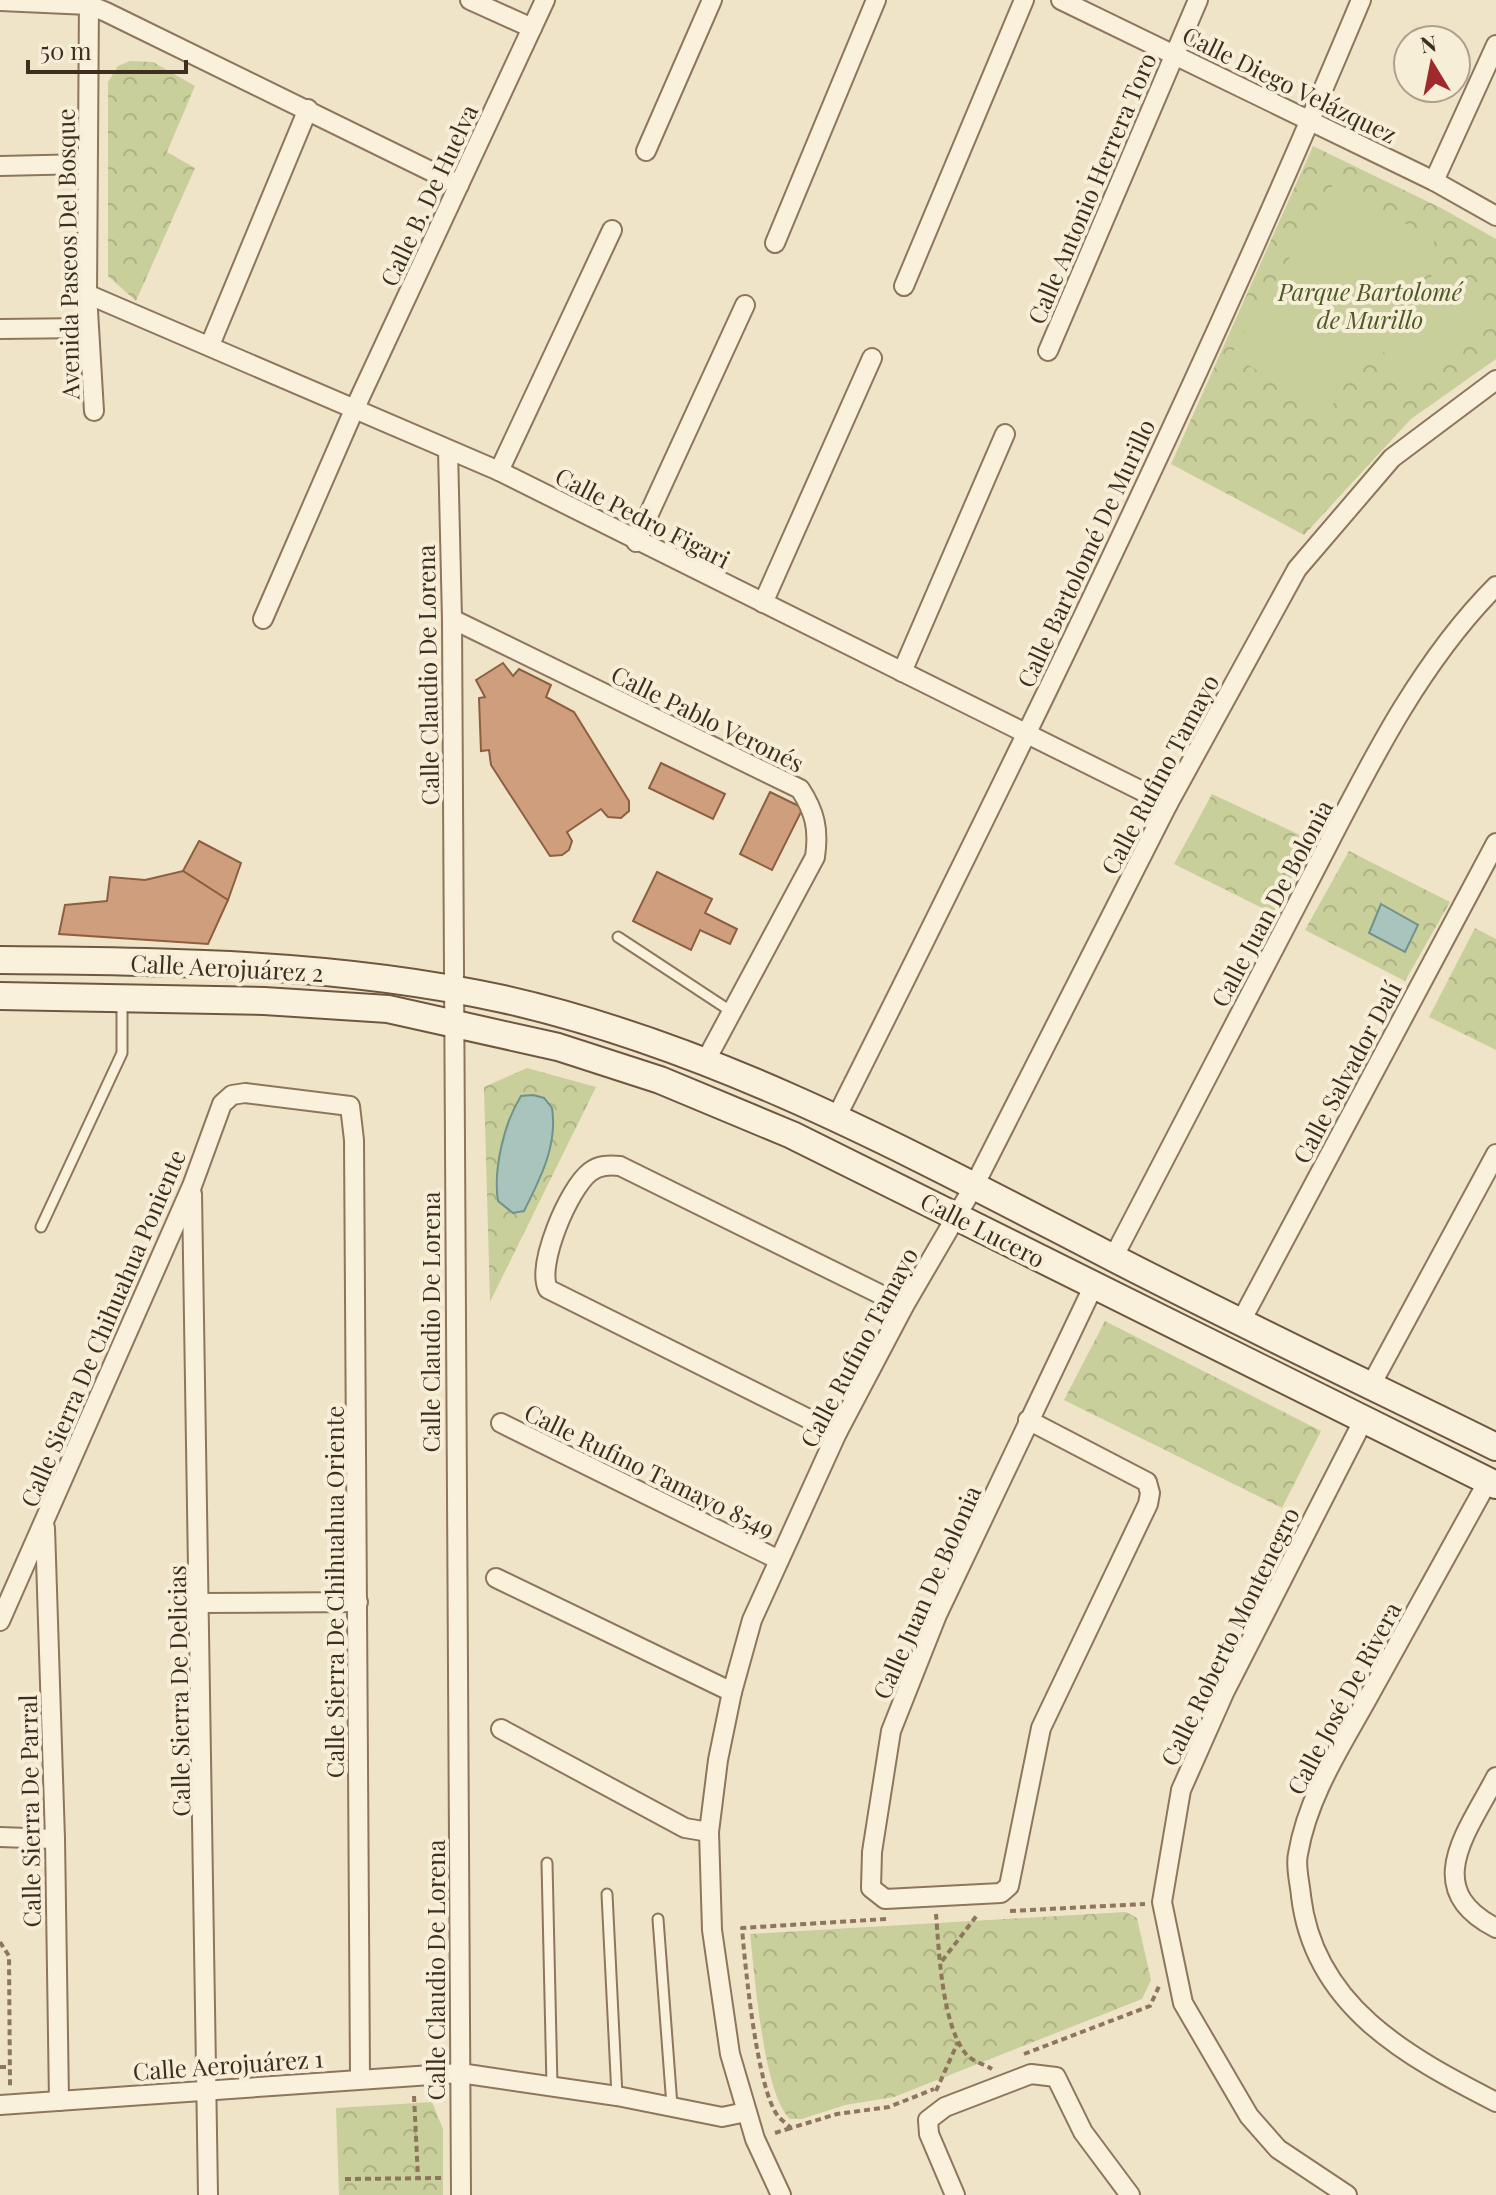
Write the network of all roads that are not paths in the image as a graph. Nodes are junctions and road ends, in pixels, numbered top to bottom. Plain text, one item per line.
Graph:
1 (470, 0) edge
2 (545, 0) edge
3 (712, 0) edge
4 (876, 0) edge
5 (1024, 0) edge
6 (1061, 0) edge
7 (1198, 0) edge
8 (1361, 0) edge
9 (0, 1) edge
10 (89, 3) edge
11 (532, 28) junction
12 (1496, 45) edge
13 (1174, 54) junction
14 (308, 109) junction
15 (1311, 120) junction
16 (646, 151) dead end
17 (86, 164) junction
18 (0, 166) edge
19 (1434, 181) junction
20 (459, 185) junction
21 (1496, 216) edge
22 (612, 230) dead end
23 (775, 243) dead end
24 (904, 286) dead end
25 (87, 294) junction
26 (745, 305) dead end
27 (88, 328) junction
28 (0, 329) edge
29 (210, 345) junction
30 (1048, 351) dead end
31 (872, 358) dead end
32 (1496, 380) edge
33 (354, 410) junction
34 (94, 411) dead end
35 (1005, 434) dead end
36 (448, 450) junction
37 (499, 471) junction
38 (636, 542) junction
39 (1496, 586) edge
40 (763, 603) junction
41 (263, 619) dead end
42 (452, 619) junction
43 (902, 672) junction
44 (1028, 735) junction
45 (1168, 804) junction
46 (1496, 843) edge
47 (618, 937) dead end
48 (0, 960) edge
49 (453, 990) junction
50 (0, 996) edge
51 (122, 997) junction
52 (732, 1012) junction
53 (452, 1021) junction
54 (706, 1060) junction
55 (350, 1106) joint
56 (836, 1118) junction
57 (1496, 1154) edge
58 (192, 1186) junction
59 (974, 1186) junction
60 (957, 1215) junction
61 (41, 1227) dead end
62 (1113, 1258) junction
63 (1094, 1285) junction
64 (904, 1306) junction
65 (1240, 1323) junction
66 (1371, 1385) junction
67 (1028, 1420) junction
68 (1363, 1421) junction
69 (501, 1423) dead end
70 (837, 1433) junction
71 (1496, 1447) edge
72 (1492, 1483) edge
73 (44, 1521) junction
74 (779, 1560) junction
75 (496, 1578) dead end
76 (358, 1602) junction
77 (201, 1603) junction
78 (0, 1621) edge
79 (732, 1692) junction
80 (501, 1729) dead end
81 (1496, 1777) edge
82 (709, 1832) junction
83 (0, 1837) edge
84 (55, 1839) junction
85 (547, 1863) dead end
86 (607, 1894) dead end
87 (658, 1919) dead end
88 (1496, 1928) edge
89 (460, 2073) junction
90 (360, 2078) junction
91 (552, 2086) junction
92 (208, 2090) junction
93 (617, 2096) junction
94 (59, 2101) junction
95 (1496, 2102) edge
96 (5, 2105) edge
97 (672, 2106) junction
98 (746, 2112) junction
99 (461, 2187) edge
100 (208, 2195) edge
101 (781, 2195) edge
102 (955, 2195) edge
103 (1130, 2195) edge
104 (1347, 2195) edge

1 - 11 street
2 - 11 street, Calle B. De Huelva
3 - 16 street
4 - 23 street
5 - 24 street
6 - 13 street, Calle Diego Velázquez
7 - 13 street, Calle Antonio Herrera Toro
8 - 15 street, Calle Bartolomé De Murillo
9 - 10 street
10 - 14 street
10 - 17 street, Avenida Paseos Del Bosque
11 - 20 street, Calle B. De Huelva
12 - 19 street
13 - 15 street, Calle Diego Velázquez
13 - 30 street, Calle Antonio Herrera Toro
14 - 20 street
14 - 29 street
15 - 19 street, Calle Diego Velázquez
15 - 44 street, Calle Bartolomé De Murillo
17 - 18 street
17 - 25 street, Avenida Paseos Del Bosque
19 - 21 street, Calle Diego Velázquez
20 - 33 street, Calle B. De Huelva
22 - 37 street
25 - 27 street, Avenida Paseos Del Bosque
25 - 29 street, Calle Pedro Figari
26 - 38 street
27 - 28 street
27 - 34 street, Avenida Paseos Del Bosque
29 - 33 street, Calle Pedro Figari
31 - 40 street
32 - 45 street, Calle Rufino Tamayo
33 - 36 street, Calle Pedro Figari
33 - 41 street, Calle B. De Huelva
35 - 43 street
36 - 37 street, Calle Pedro Figari
36 - 42 street, Calle Claudio De Lorena
37 - 38 street, Calle Pedro Figari
38 - 40 street, Calle Pedro Figari
39 - 62 street, Calle Juan De Bolonia
40 - 43 street, Calle Pedro Figari
42 - 49 street, Calle Claudio De Lorena
42 - 52 street, Calle Pablo Veronés
43 - 44 street, Calle Pedro Figari
44 - 45 street, Calle Pedro Figari
44 - 56 street, Calle Bartolomé De Murillo
45 - 59 street, Calle Rufino Tamayo
46 - 65 street, Calle Salvador Dalí
47 - 52 lane
48 - 49 street, Calle Aerojuárez 2
49 - 53 street, Calle Claudio De Lorena
49 - 54 street, Calle Lucero
50 - 51 street, Calle Aerojuárez 2
51 - 53 street, Calle Aerojuárez 2
51 - 61 lane
52 - 54 street, Calle Pablo Veronés
53 - 60 street, Calle Lucero
53 - 89 street, Calle Claudio De Lorena
54 - 56 street, Calle Lucero
55 - 58 street, Calle Sierra De Chihuahua Poniente
55 - 76 street, Calle Sierra De Chihuahua Oriente
56 - 59 street, Calle Lucero
57 - 66 street
58 - 73 street, Calle Sierra De Chihuahua Poniente
58 - 77 street, Calle Sierra De Delicias
59 - 60 street, Calle Rufino Tamayo
59 - 62 street, Calle Lucero
60 - 63 street, Calle Lucero
60 - 64 street, Calle Rufino Tamayo
62 - 65 street, Calle Lucero
63 - 67 street, Calle Juan De Bolonia
63 - 68 street, Calle Lucero
64 - 70 street, Calle Rufino Tamayo
64 - 70 street
65 - 66 street, Calle Lucero
66 - 71 street, Calle Lucero
67 - 67 street, Calle Juan De Bolonia
68 - 72 street, Calle Lucero
68 - 104 street, Calle Roberto Montenegro
69 - 74 street, Calle Rufino Tamayo 8549
70 - 74 street, Calle Rufino Tamayo
72 - 95 street, Calle José De Rivera
73 - 78 street, Calle Sierra De Chihuahua Poniente
73 - 84 street, Calle Sierra De Parral
74 - 79 street, Calle Rufino Tamayo
75 - 79 street
76 - 77 street
76 - 90 street, Calle Sierra De Chihuahua Oriente
77 - 92 street, Calle Sierra De Delicias
79 - 82 street, Calle Rufino Tamayo
80 - 82 street
81 - 88 street
82 - 98 street, Calle Rufino Tamayo
83 - 84 street
84 - 94 street, Calle Sierra De Parral
85 - 91 lane
86 - 93 lane
87 - 97 lane
89 - 90 street, Calle Aerojuárez 1
89 - 91 street, Calle Aerojuárez 1
89 - 99 street, Calle Claudio De Lorena
90 - 92 street, Calle Aerojuárez 1
91 - 93 street, Calle Aerojuárez 1
92 - 94 street, Calle Aerojuárez 1
92 - 100 street, Calle Sierra De Delicias
93 - 97 street, Calle Aerojuárez 1
94 - 96 street, Calle Aerojuárez 1
97 - 98 street, Calle Aerojuárez 1
98 - 101 street, Calle Rufino Tamayo
102 - 103 street

